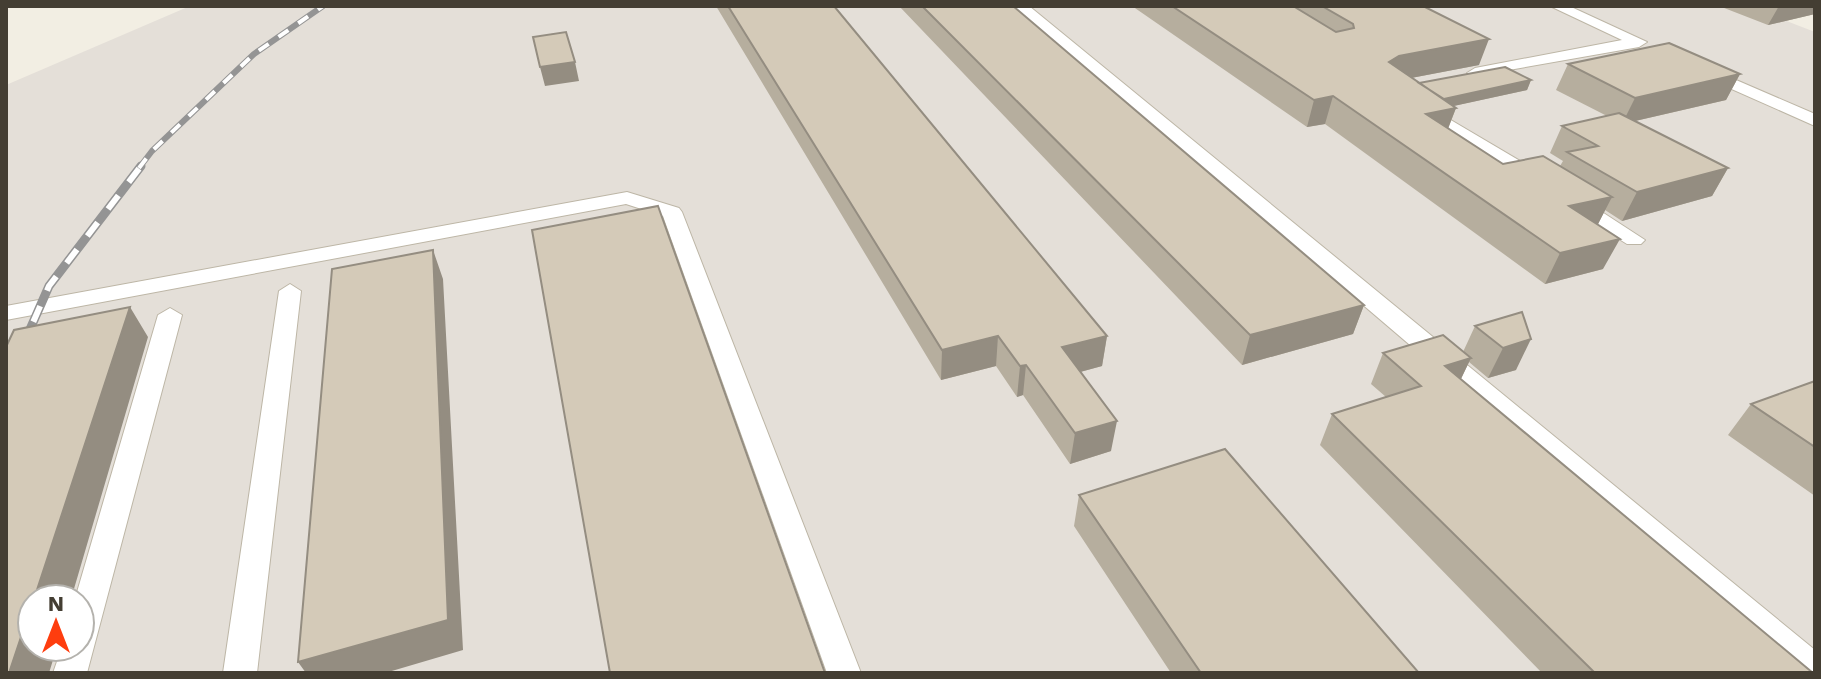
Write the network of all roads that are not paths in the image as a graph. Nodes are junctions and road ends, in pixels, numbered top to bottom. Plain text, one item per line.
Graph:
1 (1020, 6) edge
2 (1557, 6) edge
3 (1692, 66) edge
4 (1453, 78) edge
5 (1405, 98) edge
6 (1815, 121) edge
7 (1634, 240) dead end
8 (290, 291) dead end
9 (6, 313) edge
10 (170, 315) dead end
11 (95, 583) edge
12 (1815, 670) edge
13 (240, 673) edge
14 (844, 673) edge

1 - 12 lane
2 - 4 lane
3 - 6 lane
5 - 7 lane
8 - 13 lane
9 - 14 lane
10 - 11 lane

